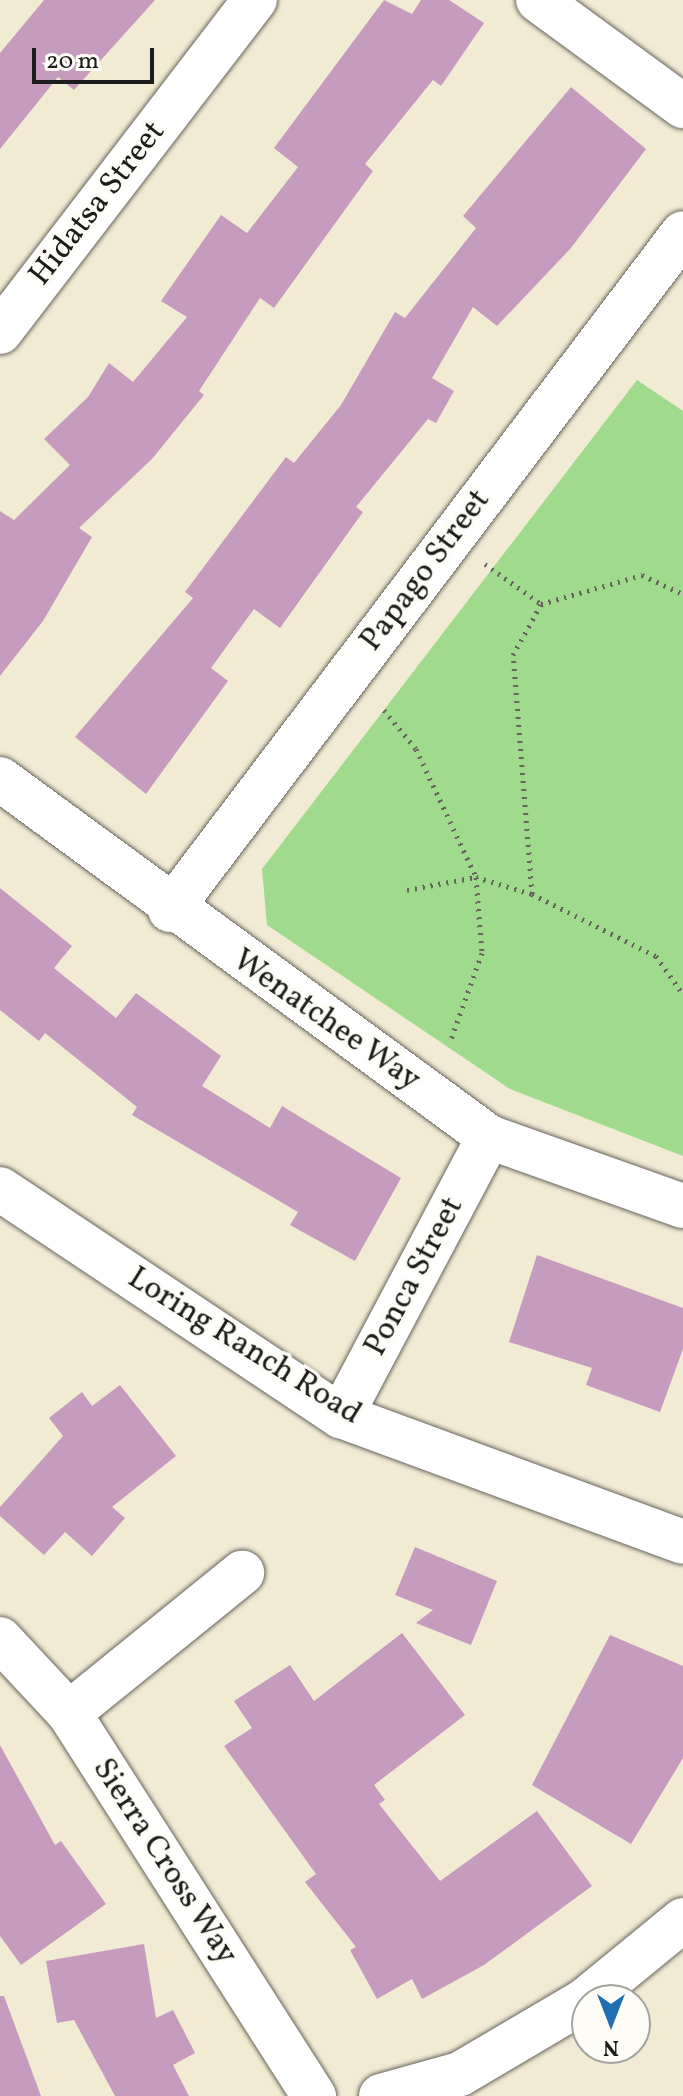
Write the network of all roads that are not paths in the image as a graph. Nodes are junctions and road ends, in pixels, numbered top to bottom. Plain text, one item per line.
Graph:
1 (255, 0) edge
2 (538, 0) edge
3 (683, 106) edge
4 (683, 233) edge
5 (0, 332) edge
6 (0, 779) edge
7 (170, 910) junction
8 (489, 1137) junction
9 (0, 1189) edge
10 (683, 1206) edge
11 (341, 1416) junction
12 (683, 1542) edge
13 (242, 1573) dead end
14 (0, 1639) edge
15 (69, 1713) junction
16 (683, 1920) edge
17 (314, 2096) edge
18 (381, 2096) edge

1 - 5 street, Hidatsa Street
2 - 3 street
4 - 7 street, Papago Street
6 - 7 street, Wenatchee Way
7 - 8 street, Wenatchee Way
8 - 10 street, Wenatchee Way
8 - 11 street, Ponca Street
9 - 11 street, Loring Ranch Road
11 - 12 street, Loring Ranch Road
13 - 15 street
14 - 15 street, Sierra Cross Way
15 - 17 street, Sierra Cross Way
16 - 18 street

